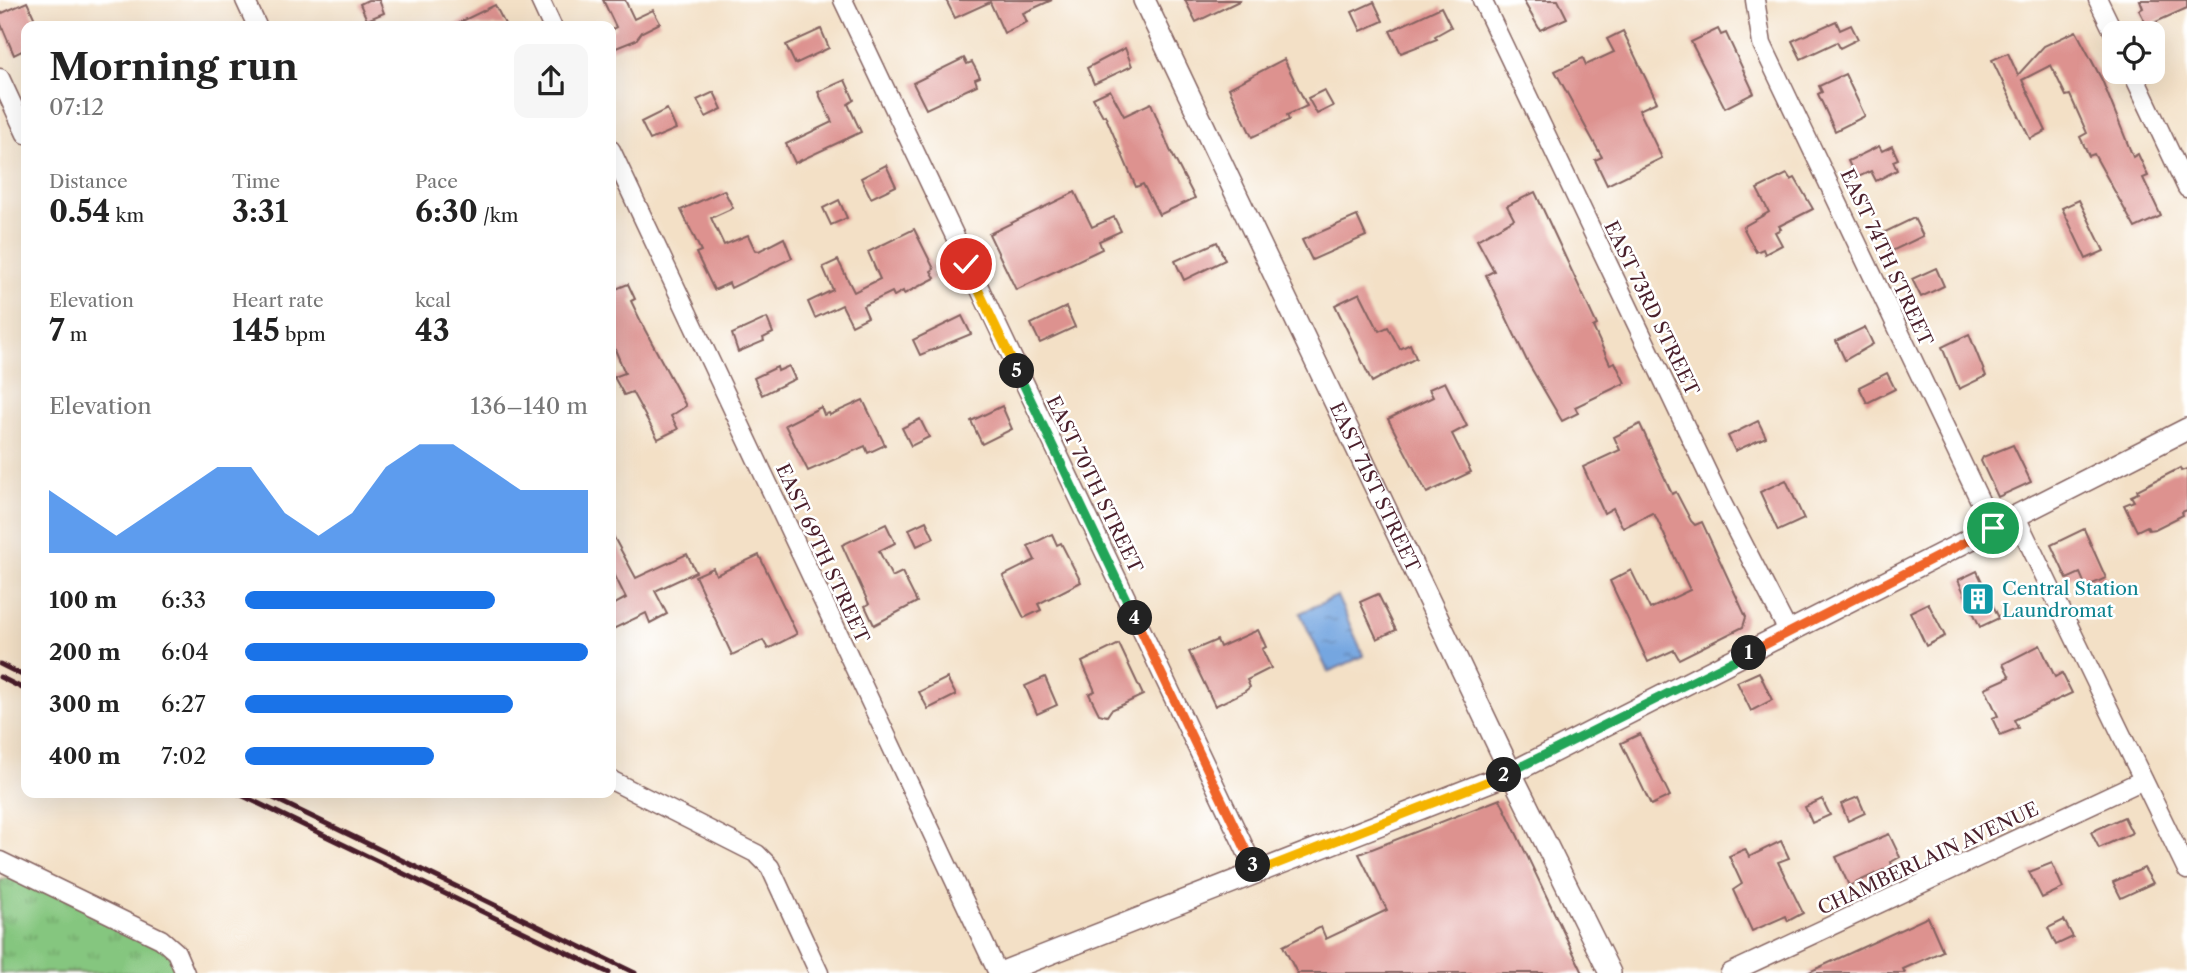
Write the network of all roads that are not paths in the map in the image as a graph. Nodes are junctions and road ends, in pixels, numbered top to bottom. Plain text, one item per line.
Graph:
1 (245, 0) edge
2 (540, 0) edge
3 (843, 0) edge
4 (1144, 0) edge
5 (1482, 0) edge
6 (1755, 0) edge
7 (2098, 0) edge
8 (255, 21) edge
9 (550, 21) edge
10 (2108, 21) edge
11 (0, 78) edge
12 (2138, 84) edge
13 (21, 123) edge
14 (616, 161) edge
15 (2187, 188) edge
16 (2187, 429) edge
17 (2016, 517) junction
18 (1993, 528) junction
19 (1789, 633) junction
20 (1511, 773) junction
21 (2143, 780) junction
22 (616, 782) edge
23 (0, 862) edge
24 (2187, 870) edge
25 (1256, 872) junction
26 (185, 973) edge
27 (819, 973) edge
28 (999, 973) edge
29 (1610, 973) edge
30 (1730, 973) edge

1 - 8 street
2 - 9 street
3 - 25 street, EAST 70TH STREET
4 - 20 street, EAST 71ST STREET
5 - 19 street, EAST 73RD STREET
6 - 18 street, EAST 74TH STREET
7 - 10 street
11 - 13 street
12 - 15 street
14 - 28 street, EAST 69TH STREET
16 - 17 street
17 - 18 street
17 - 21 street
18 - 19 street
19 - 20 street
20 - 25 street
20 - 29 street, EAST 71ST STREET
21 - 24 street
21 - 30 street, CHAMBERLAIN AVENUE
22 - 27 street
23 - 26 street
25 - 28 street

